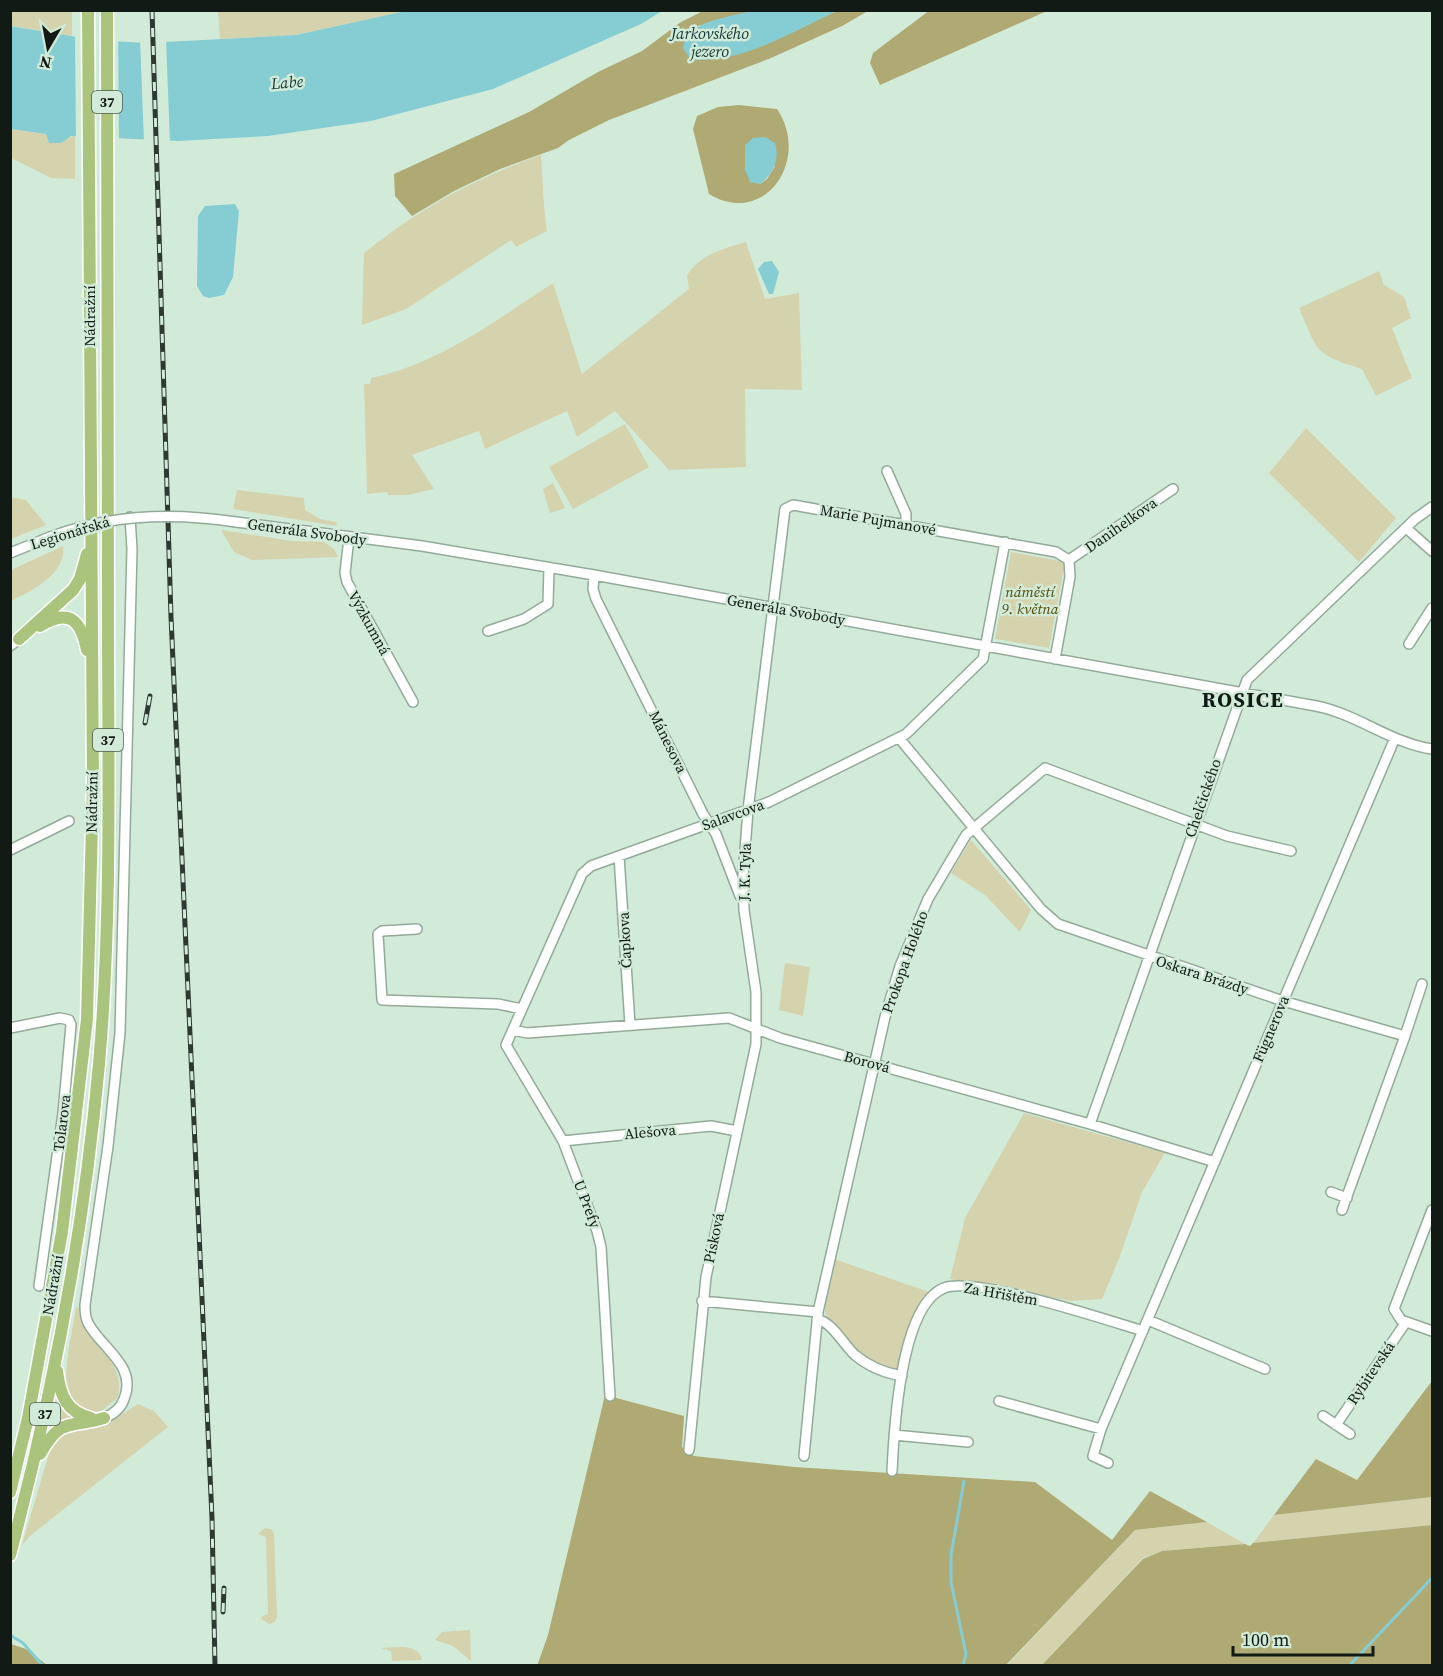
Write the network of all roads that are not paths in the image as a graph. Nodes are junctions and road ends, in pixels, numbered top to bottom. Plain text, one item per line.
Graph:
1 (88, 10) edge
2 (107, 10) edge
3 (887, 471) dead end
4 (1173, 489) dead end
5 (1432, 507) edge
6 (130, 517) junction
7 (906, 525) junction
8 (1406, 528) junction
9 (92, 529) junction
10 (349, 538) junction
11 (1005, 542) junction
12 (1432, 551) edge
13 (10, 553) edge
14 (1069, 560) junction
15 (549, 568) junction
16 (594, 575) junction
17 (772, 608) junction
18 (1432, 608) edge
19 (488, 631) dead end
20 (15, 643) edge
21 (1409, 644) dead end
22 (986, 647) junction
23 (1055, 659) junction
24 (92, 673) junction
25 (1241, 693) junction
26 (412, 702) dead end
27 (899, 738) junction
28 (1395, 738) junction
29 (1432, 749) edge
30 (748, 810) junction
31 (69, 821) dead end
32 (710, 823) junction
33 (1194, 824) junction
34 (972, 828) junction
35 (10, 850) edge
36 (1291, 851) dead end
37 (619, 856) junction
38 (744, 909) junction
39 (417, 929) dead end
40 (1148, 957) junction
41 (1422, 984) dead end
42 (1283, 1001) junction
43 (522, 1009) junction
44 (630, 1025) junction
45 (10, 1028) edge
46 (756, 1028) junction
47 (513, 1030) junction
48 (1405, 1036) junction
49 (874, 1063) junction
50 (1090, 1124) junction
51 (737, 1131) junction
52 (563, 1140) junction
53 (1215, 1162) junction
54 (1330, 1192) dead end
55 (1347, 1198) junction
56 (1342, 1210) dead end
57 (1432, 1210) edge
58 (1428, 1232) edge
59 (39, 1286) dead end
60 (702, 1301) junction
61 (818, 1316) junction
62 (1148, 1320) junction
63 (1406, 1322) junction
64 (1143, 1331) junction
65 (1432, 1331) edge
66 (56, 1363) junction
67 (1265, 1369) dead end
68 (902, 1376) junction
69 (610, 1396) dead end
70 (999, 1401) dead end
71 (1323, 1416) dead end
72 (105, 1418) junction
73 (1336, 1425) junction
74 (1101, 1429) junction
75 (1350, 1434) dead end
76 (894, 1435) junction
77 (968, 1442) dead end
78 (689, 1450) dead end
79 (804, 1456) dead end
80 (1108, 1463) dead end
81 (33, 1465) junction
82 (892, 1471) dead end
83 (10, 1492) edge
84 (10, 1555) edge

1 - 9 main road, Nádražní / 37
2 - 66 main road, Nádražní / 37
3 - 7 street
4 - 14 street, Danihelkova
5 - 8 street, Chelčického
6 - 10 street, Generála Svobody, bridge
6 - 13 street, Legionářská, bridge
6 - 72 street
7 - 11 street, Marie Pujmanové
7 - 17 street, Marie Pujmanové
8 - 12 street
8 - 25 street, Chelčického
9 - 20 main road
9 - 24 main road, Nádražní / 37
10 - 15 street, Generála Svobody
10 - 26 street, Výzkumná
11 - 14 street, Marie Pujmanové
11 - 22 street
14 - 23 street
15 - 16 street, Generála Svobody
15 - 19 street
16 - 17 street, Generála Svobody
16 - 32 street, Mánesova
17 - 22 street, Generála Svobody
17 - 30 street, J. K. Tyla
18 - 21 street
20 - 24 main road
22 - 23 street, Generála Svobody
22 - 27 street, Salavcova
23 - 25 street, Generála Svobody
24 - 83 main road, Nádražní / 37
25 - 28 street, Generála Svobody
25 - 33 street, Chelčického
27 - 30 street, Salavcova
27 - 34 street, Oskara Brázdy
28 - 29 street, Generála Svobody
28 - 42 street, Fügnerova
30 - 32 street, Salavcova
30 - 38 street, J. K. Tyla
31 - 35 street
32 - 37 street, Salavcova
32 - 38 street, Mánesova
33 - 34 street, Prokopa Holého
33 - 36 street, Prokopa Holého
33 - 40 street, Chelčického
34 - 40 street, Oskara Brázdy
34 - 49 street, Prokopa Holého
37 - 43 street, Salavcova
37 - 44 street, Čapkova
38 - 46 street, J. K. Tyla
39 - 43 street
40 - 42 street, Oskara Brázdy
40 - 50 street, Chelčického
41 - 48 street
42 - 48 street, Oskara Brázdy
42 - 53 street, Fügnerova
43 - 47 street, Salavcova
44 - 46 street, Borová
44 - 47 street, Borová
45 - 59 street, Tolarova
46 - 49 street, Borová
46 - 51 street, Písková
47 - 52 street, U Prefy
48 - 55 street
49 - 50 street, Borová
49 - 61 street, Prokopa Holého
50 - 53 street, Borová
51 - 52 street, Alešova
51 - 60 street, Písková
52 - 69 street, U Prefy
53 - 62 street, Fügnerova
54 - 55 street
55 - 56 street
57 - 58 street
58 - 63 street
60 - 61 street
60 - 78 street, Písková
61 - 68 street
61 - 79 street, Prokopa Holého
62 - 64 street, Fügnerova
62 - 67 street
63 - 65 street
63 - 73 street, Rybitevská
64 - 68 street, Za Hřištěm
64 - 74 street, Fügnerova
66 - 72 main road
66 - 81 main road, 37
68 - 76 street, Za Hřištěm
70 - 74 street
71 - 73 street
72 - 81 main road
73 - 75 street
74 - 80 street, Fügnerova
76 - 77 street
76 - 82 street, Za Hřištěm
81 - 84 main road, 37

